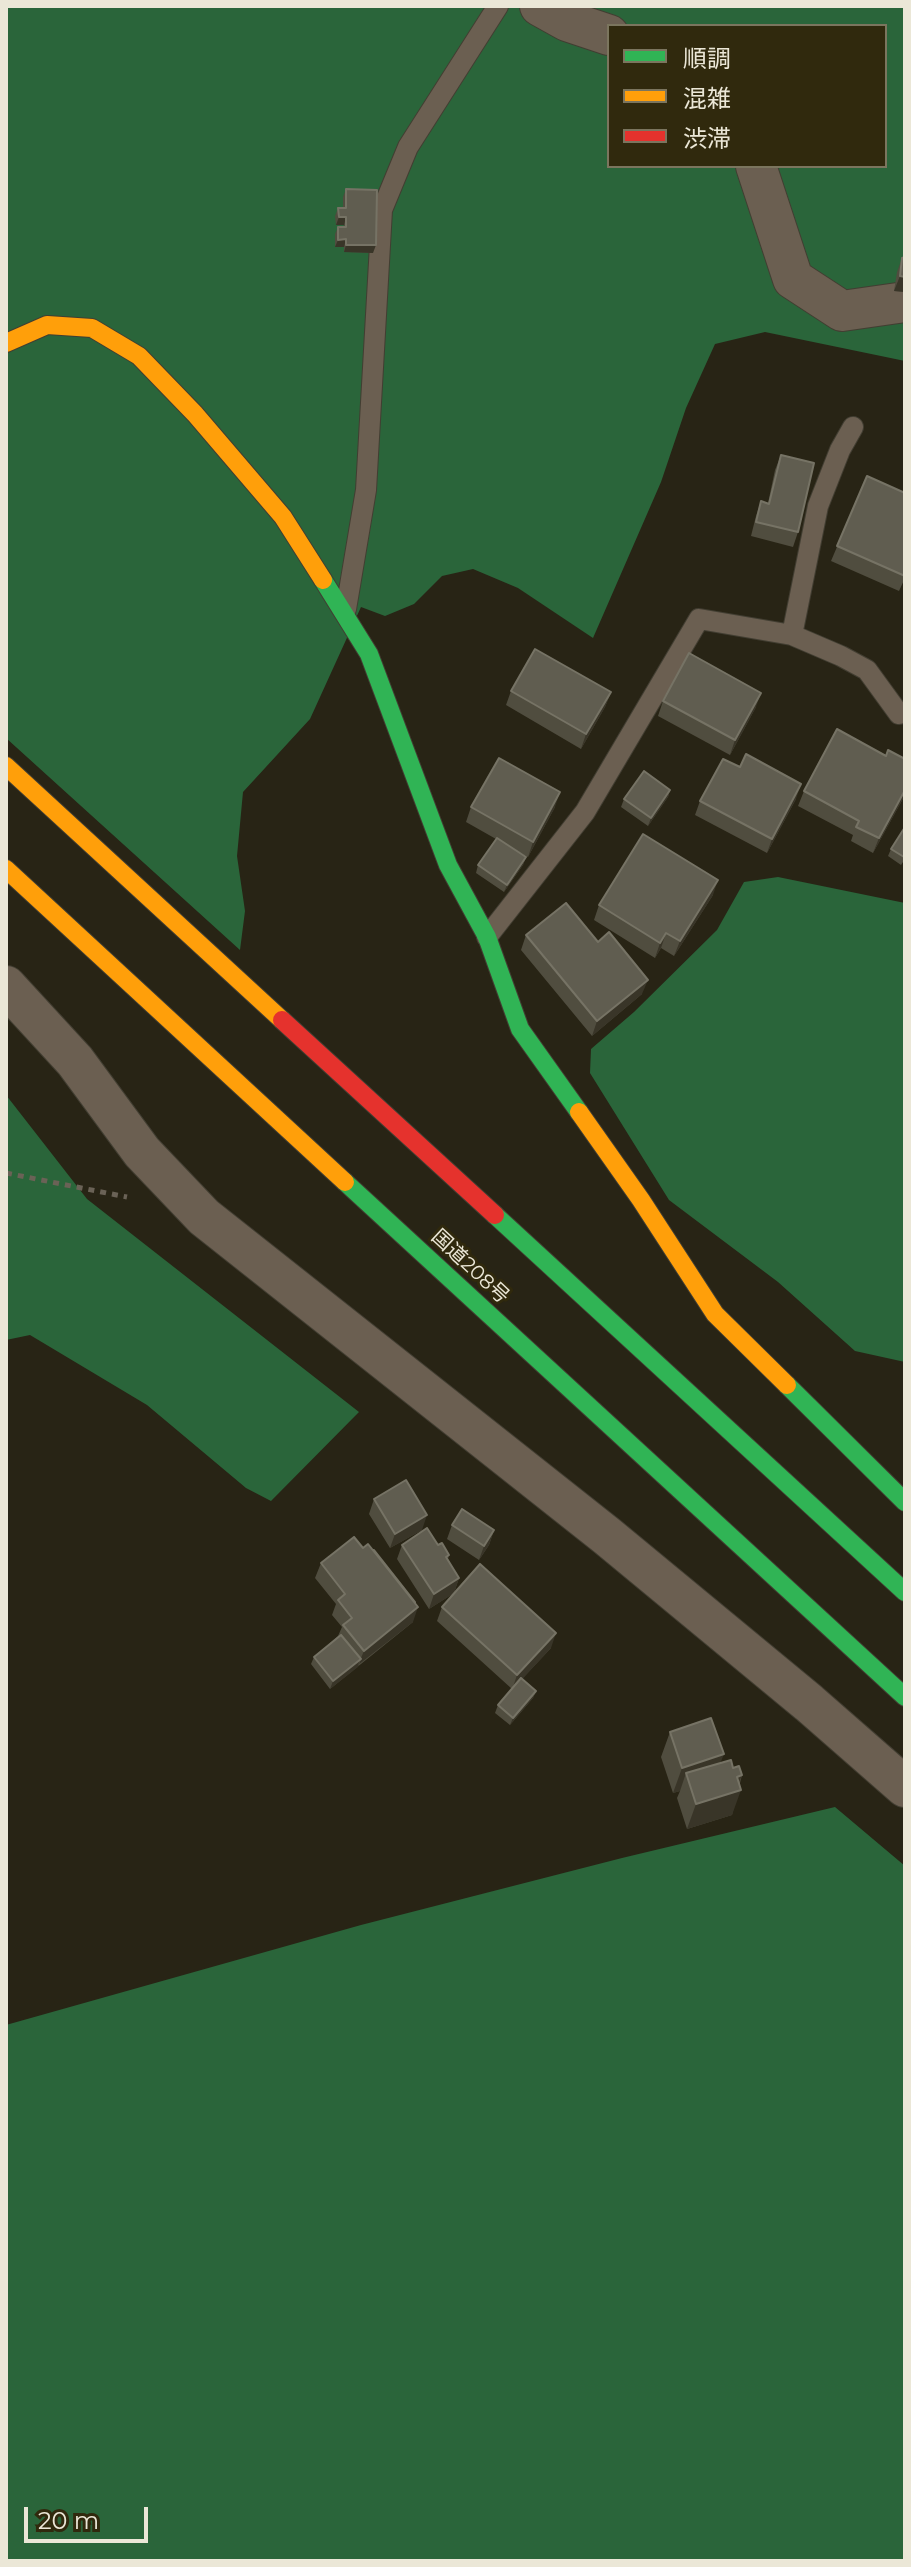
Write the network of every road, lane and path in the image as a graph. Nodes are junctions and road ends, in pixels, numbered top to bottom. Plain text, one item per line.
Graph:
1 (498, 6) edge
2 (540, 6) edge
3 (607, 34) edge
4 (757, 168) edge
5 (905, 302) edge
6 (6, 343) edge
7 (853, 427) dead end
8 (345, 616) junction
9 (792, 635) junction
10 (899, 714) dead end
11 (6, 766) edge
12 (6, 869) edge
13 (487, 937) junction
14 (6, 986) edge
15 (6, 1173) edge
16 (199, 1210) junction
17 (905, 1502) edge
18 (905, 1592) edge
19 (905, 1697) edge
20 (905, 1787) edge

1 - 8 lane
2 - 3 street
4 - 5 street
6 - 8 main road
7 - 9 lane
8 - 13 main road
9 - 10 lane
9 - 13 lane
11 - 18 main road
12 - 19 main road, 国道208号
13 - 17 main road
14 - 16 street
15 - 16 path
16 - 20 street

